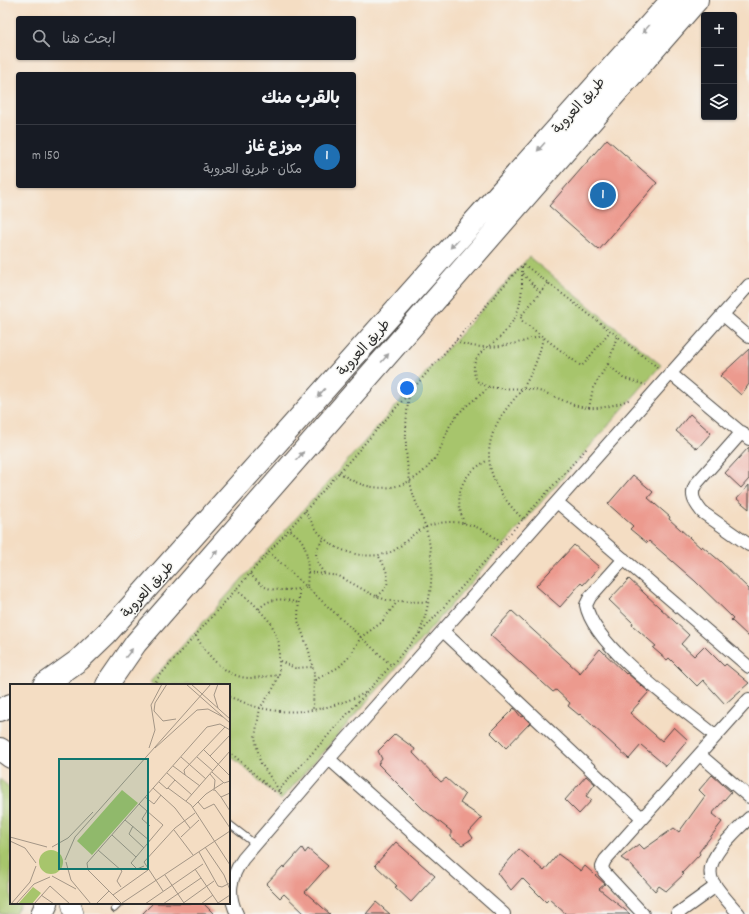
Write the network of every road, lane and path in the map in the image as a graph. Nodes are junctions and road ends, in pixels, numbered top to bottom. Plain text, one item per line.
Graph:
1 (672, 0) edge
2 (697, 0) edge
3 (522, 266) junction
4 (522, 274) junction
5 (548, 283) junction
6 (749, 285) edge
7 (540, 292) junction
8 (723, 314) junction
9 (610, 331) junction
10 (617, 336) junction
11 (542, 337) junction
12 (749, 337) edge
13 (456, 340) junction
14 (488, 346) junction
15 (608, 364) junction
16 (670, 373) junction
17 (652, 375) dead end
18 (648, 379) dead end
19 (645, 383) junction
20 (490, 387) junction
21 (522, 388) junction
22 (640, 388) dead end
23 (409, 393) junction
24 (653, 393) junction
25 (636, 394) dead end
26 (631, 398) junction
27 (626, 404) dead end
28 (589, 408) junction
29 (745, 436) edge
30 (590, 445) dead end
31 (488, 460) junction
32 (339, 472) junction
33 (410, 482) junction
34 (557, 502) junction
35 (305, 511) junction
36 (523, 519) junction
37 (464, 523) junction
38 (426, 528) junction
39 (289, 529) junction
40 (324, 539) junction
41 (501, 543) junction
42 (749, 544) edge
43 (269, 552) junction
44 (378, 555) junction
45 (624, 559) junction
46 (308, 572) junction
47 (324, 573) junction
48 (250, 574) junction
49 (307, 587) junction
50 (299, 589) junction
51 (236, 590) junction
52 (377, 596) junction
53 (298, 602) junction
54 (397, 602) junction
55 (428, 602) junction
56 (259, 609) junction
57 (443, 631) junction
58 (195, 636) junction
59 (361, 637) junction
60 (417, 637) junction
61 (280, 661) junction
62 (392, 666) junction
63 (313, 667) junction
64 (749, 667) edge
65 (279, 675) junction
66 (315, 680) junction
67 (45, 684) edge
68 (108, 684) edge
69 (158, 684) edge
70 (369, 691) junction
71 (230, 697) edge
72 (749, 699) edge
73 (10, 705) edge
74 (260, 708) junction
75 (0, 710) edge
76 (313, 710) junction
77 (716, 736) junction
78 (0, 749) edge
79 (230, 752) edge
80 (700, 755) junction
81 (10, 756) edge
82 (329, 759) junction
83 (278, 791) junction
84 (749, 797) edge
85 (290, 805) junction
86 (642, 818) junction
87 (749, 818) edge
88 (230, 825) edge
89 (255, 844) junction
90 (716, 886) junction
91 (230, 891) edge
92 (47, 904) edge
93 (71, 904) edge
94 (119, 904) edge
95 (114, 910) dead end
96 (42, 914) edge
97 (74, 914) edge
98 (237, 914) edge
99 (504, 914) edge
100 (643, 914) edge
101 (677, 914) edge
102 (739, 914) edge

1 -> 67 highway, طريق العروبة
68 -> 2 highway, طريق العروبة
3 - 4 path
3 - 5 path
3 - 13 path
4 - 7 path
4 - 14 path
5 - 7 path
5 - 9 path
6 - 8 street
7 - 11 path
8 - 12 street
8 - 16 street
9 - 10 path
9 - 11 path
10 - 15 path
10 - 17 path
11 - 14 path
11 - 21 path
13 - 14 path
13 - 23 path
14 - 20 path
15 - 19 path
15 - 28 path
16 - 24 street
16 - 29 street
18 - 19 path
19 - 22 path
19 - 24 path
20 - 21 path
20 - 33 path
21 - 28 path
21 - 31 path
23 - 32 path
23 - 33 path
24 - 34 street
25 - 26 path
26 - 27 path
26 - 28 path
29 - 42 street
30 - 36 path
31 - 36 path
31 - 37 path
32 - 33 path
32 - 35 path
33 - 38 path
34 - 45 street
34 - 57 street
35 - 39 path
35 - 40 path
36 - 41 path
37 - 38 path
37 - 41 path
38 - 44 path
38 - 55 path
39 - 43 path
39 - 46 path
40 - 44 path
40 - 47 path
41 - 60 path
43 - 48 path
43 - 49 path
44 - 52 path
45 - 64 street
45 - 77 street
46 - 47 path
46 - 49 path
47 - 52 path
48 - 50 path
48 - 51 path
49 - 50 path
49 - 59 path
50 - 53 path
51 - 56 path
51 - 58 path
52 - 54 path
53 - 56 path
53 - 63 path
54 - 55 path
54 - 59 path
55 - 60 path
56 - 61 path
57 - 82 street
57 - 86 street
58 - 65 path
58 - 69 path
59 - 62 path
59 - 66 path
60 - 62 path
61 - 63 path
61 - 65 path
62 - 70 path
63 - 66 path
65 - 74 path
66 - 76 path
70 - 76 path
70 - 83 path
71 - 74 path
72 - 77 street
73 - 75 highway
74 - 76 path
74 - 83 path
77 - 80 street
78 - 81 highway
79 - 83 path
80 - 84 street
80 - 86 street
82 - 85 street
82 - 99 street
83 - 85 path
85 - 89 street
86 - 100 street
87 - 90 street
88 - 89 lane
89 - 91 street
90 - 101 street
90 - 102 street
91 - 98 street
92 - 96 highway
93 - 97 main road
94 - 95 lane

